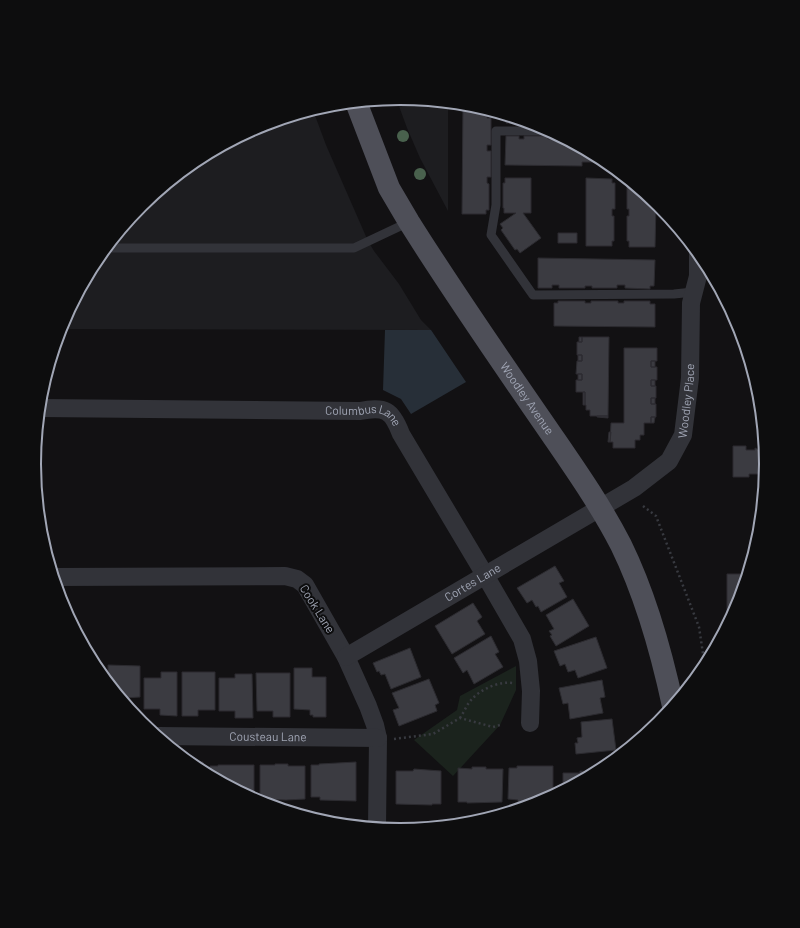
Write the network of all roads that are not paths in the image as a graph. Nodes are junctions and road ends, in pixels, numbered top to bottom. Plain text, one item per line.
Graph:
1 (358, 108) edge
2 (534, 131) edge
3 (409, 222) junction
4 (113, 248) edge
5 (698, 265) edge
6 (693, 292) junction
7 (46, 408) edge
8 (599, 508) junction
9 (485, 575) junction
10 (59, 576) edge
11 (346, 658) junction
12 (671, 699) edge
13 (530, 723) dead end
14 (166, 736) edge
15 (384, 739) junction
16 (377, 822) edge

1 - 3 main road, Woodley Avenue
2 - 6 lane
3 - 4 lane
3 - 8 main road, Woodley Avenue
5 - 6 street, Woodley Place
6 - 8 street, Woodley Place
7 - 9 street, Columbus Lane
8 - 9 street, Cortes Lane
8 - 12 main road, Woodley Avenue
9 - 11 street, Cortes Lane
9 - 13 street, Columbus Lane
10 - 11 street, Cook Lane
11 - 15 street, Cook Lane
14 - 15 street, Cousteau Lane
15 - 16 street, Cook Lane

